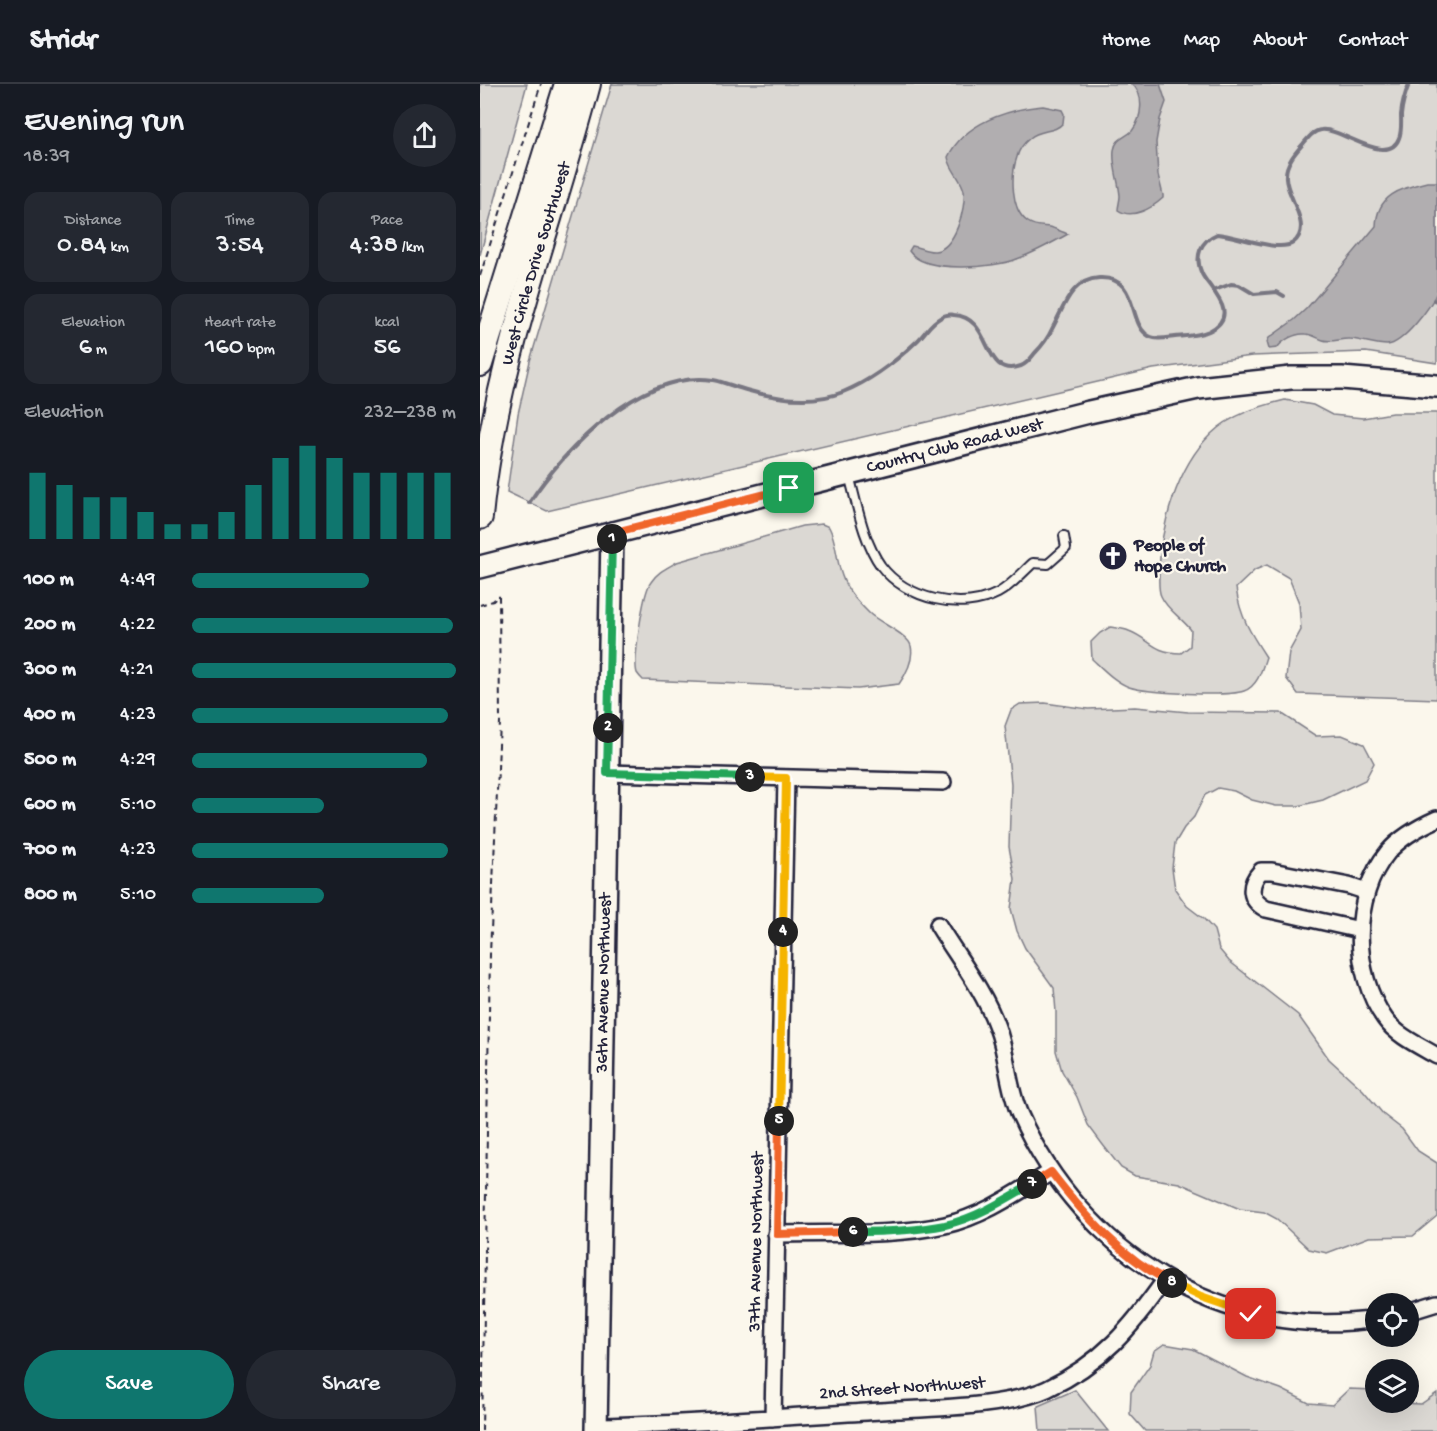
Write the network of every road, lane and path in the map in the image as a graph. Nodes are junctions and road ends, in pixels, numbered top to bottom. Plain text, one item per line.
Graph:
1 (541, 84) edge
2 (567, 84) edge
3 (588, 84) edge
4 (480, 276) edge
5 (480, 364) edge
6 (1437, 386) edge
7 (849, 474) junction
8 (480, 517) edge
9 (612, 533) junction
10 (1064, 536) dead end
11 (480, 567) edge
12 (480, 605) edge
13 (607, 773) junction
14 (786, 778) junction
15 (943, 782) dead end
16 (1437, 819) edge
17 (1367, 892) junction
18 (938, 925) dead end
19 (1360, 930) junction
20 (1437, 1056) edge
21 (1051, 1172) junction
22 (777, 1234) junction
23 (1165, 1280) junction
24 (1437, 1304) edge
25 (1419, 1309) edge
26 (1365, 1321) edge
27 (773, 1418) junction
28 (596, 1429) edge
29 (482, 1431) edge

1 - 4 path
2 - 5 main road, West Circle Drive Southwest
3 - 8 main road, West Circle Drive Southwest
6 - 7 main road, Country Club Road West
7 - 9 main road, Country Club Road West
7 - 10 lane
9 - 11 main road, Country Club Road West
9 - 13 main road, 36th Avenue Northwest
12 - 29 path
13 - 14 street
13 - 28 main road, 36th Avenue Northwest
14 - 15 street
14 - 22 street, 37th Avenue Northwest
16 - 17 street
17 - 19 street
17 - 19 street
18 - 21 street
19 - 20 street
21 - 22 street
21 - 23 street
22 - 27 street, 37th Avenue Northwest
23 - 26 street
23 - 27 street, 2nd Street Northwest
24 - 25 street
27 - 28 street, 2nd Street Northwest

